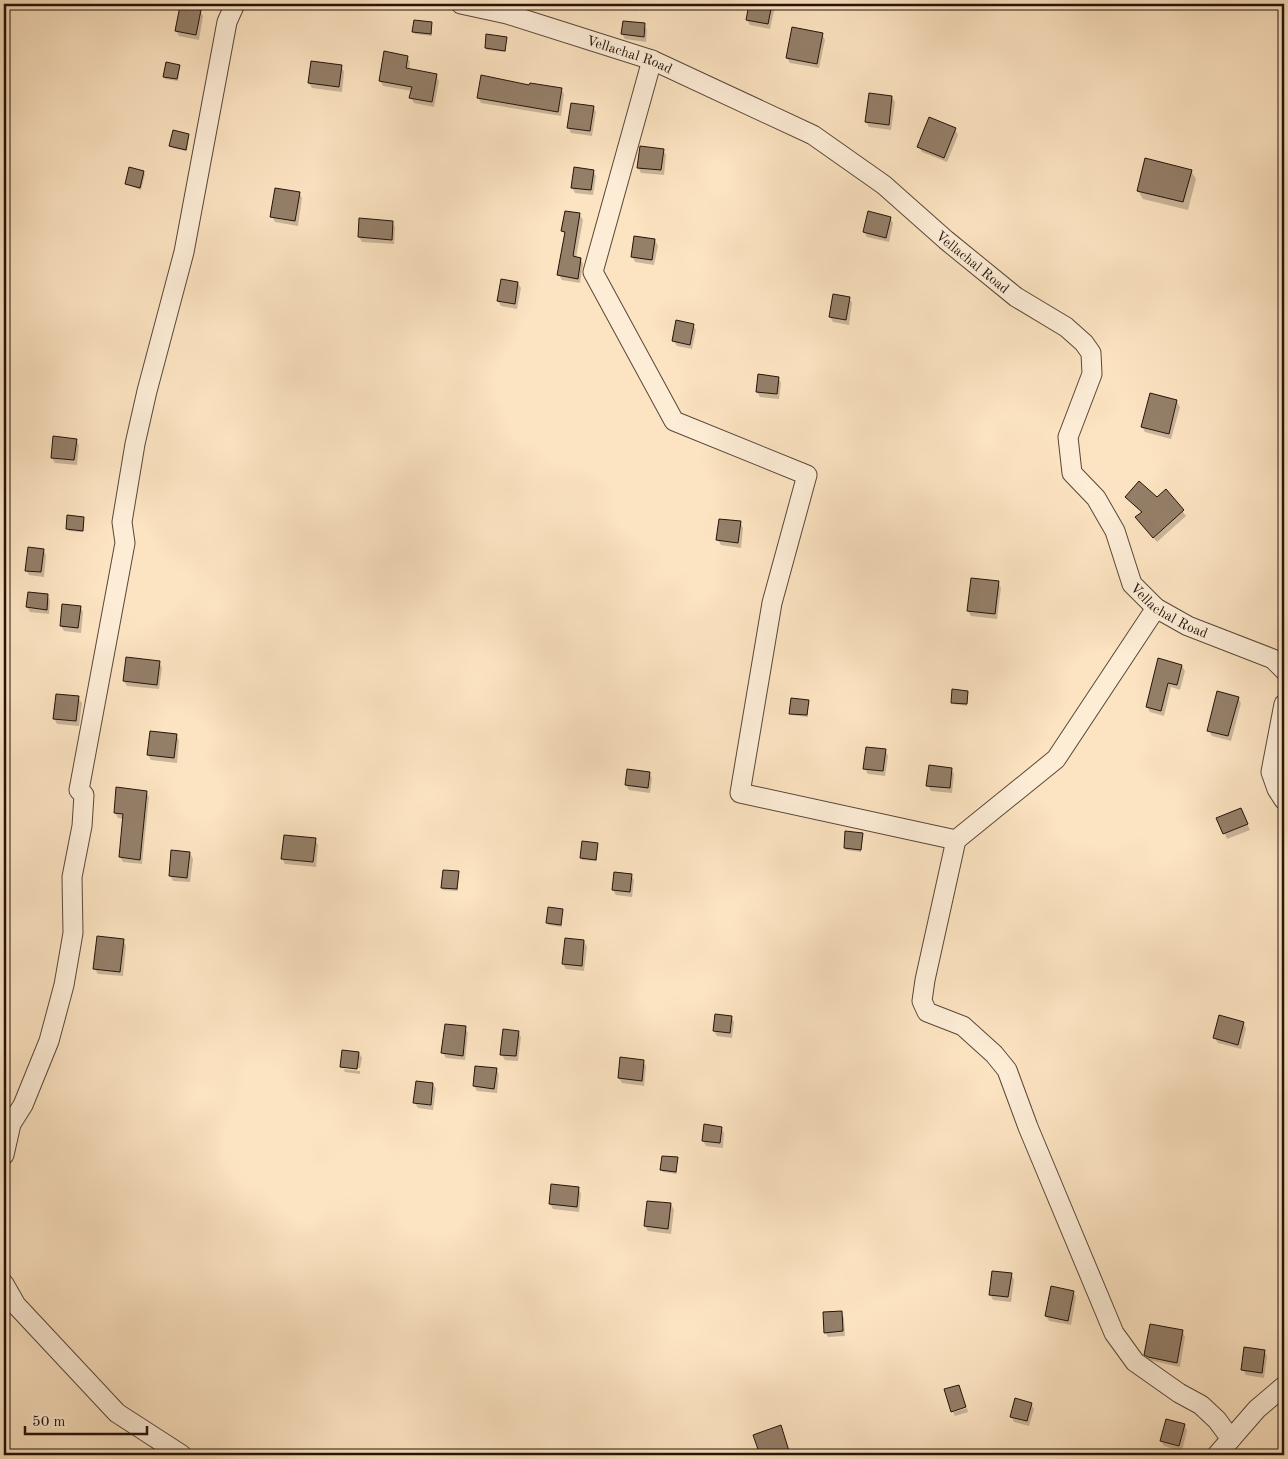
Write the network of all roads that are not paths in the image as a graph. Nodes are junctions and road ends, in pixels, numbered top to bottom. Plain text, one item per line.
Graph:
1 (235, 4) edge
2 (461, 4) edge
3 (652, 60) junction
4 (1156, 608) junction
5 (1284, 670) edge
6 (1284, 704) edge
7 (1284, 800) edge
8 (956, 840) junction
9 (4, 1155) edge
10 (4, 1284) edge
11 (1284, 1386) edge
12 (1231, 1439) junction
13 (182, 1455) edge
14 (1217, 1455) edge

1 - 9 street
2 - 3 street, Vellachal Road
3 - 4 street, Vellachal Road
3 - 8 street
4 - 5 street, Vellachal Road
4 - 8 street
6 - 7 street
8 - 12 street
10 - 13 street
11 - 12 street
12 - 14 street

